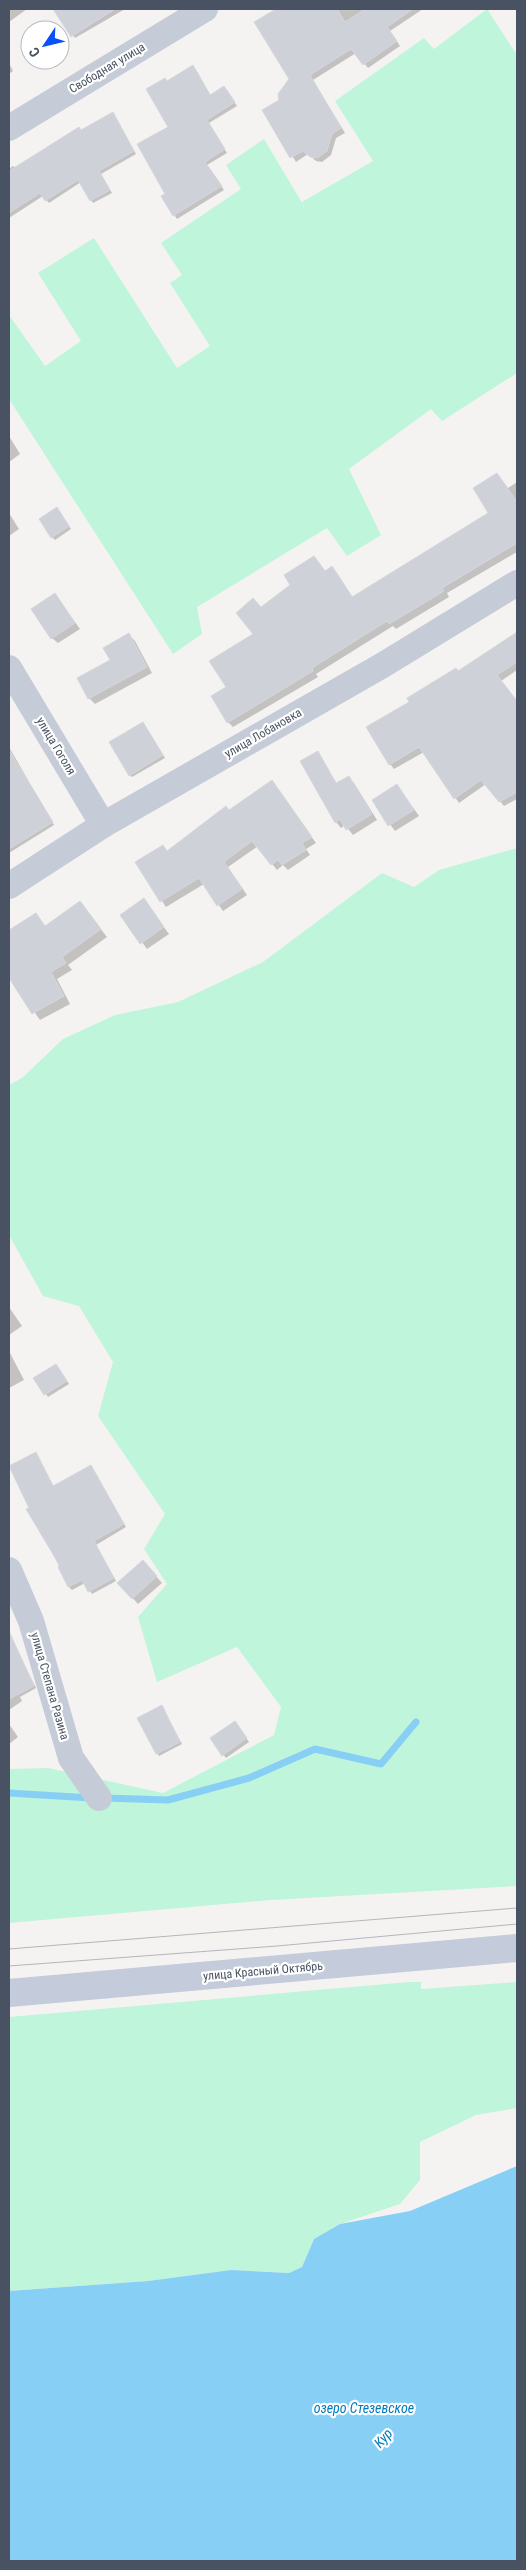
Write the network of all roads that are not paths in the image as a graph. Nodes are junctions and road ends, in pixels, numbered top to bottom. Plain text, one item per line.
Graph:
1 (205, 9) edge
2 (9, 128) edge
3 (517, 583) edge
4 (9, 668) edge
5 (103, 825) junction
6 (9, 886) edge
7 (9, 1570) edge
8 (98, 1798) dead end
9 (517, 1948) edge
10 (9, 1993) edge

1 - 2 street, Свободная улица
3 - 5 street, улица Лобановка
4 - 5 street, улица Гоголя
5 - 6 street, улица Лобановка
7 - 8 street, улица Степана Разина
9 - 10 main road, улица Красный Октябрь

